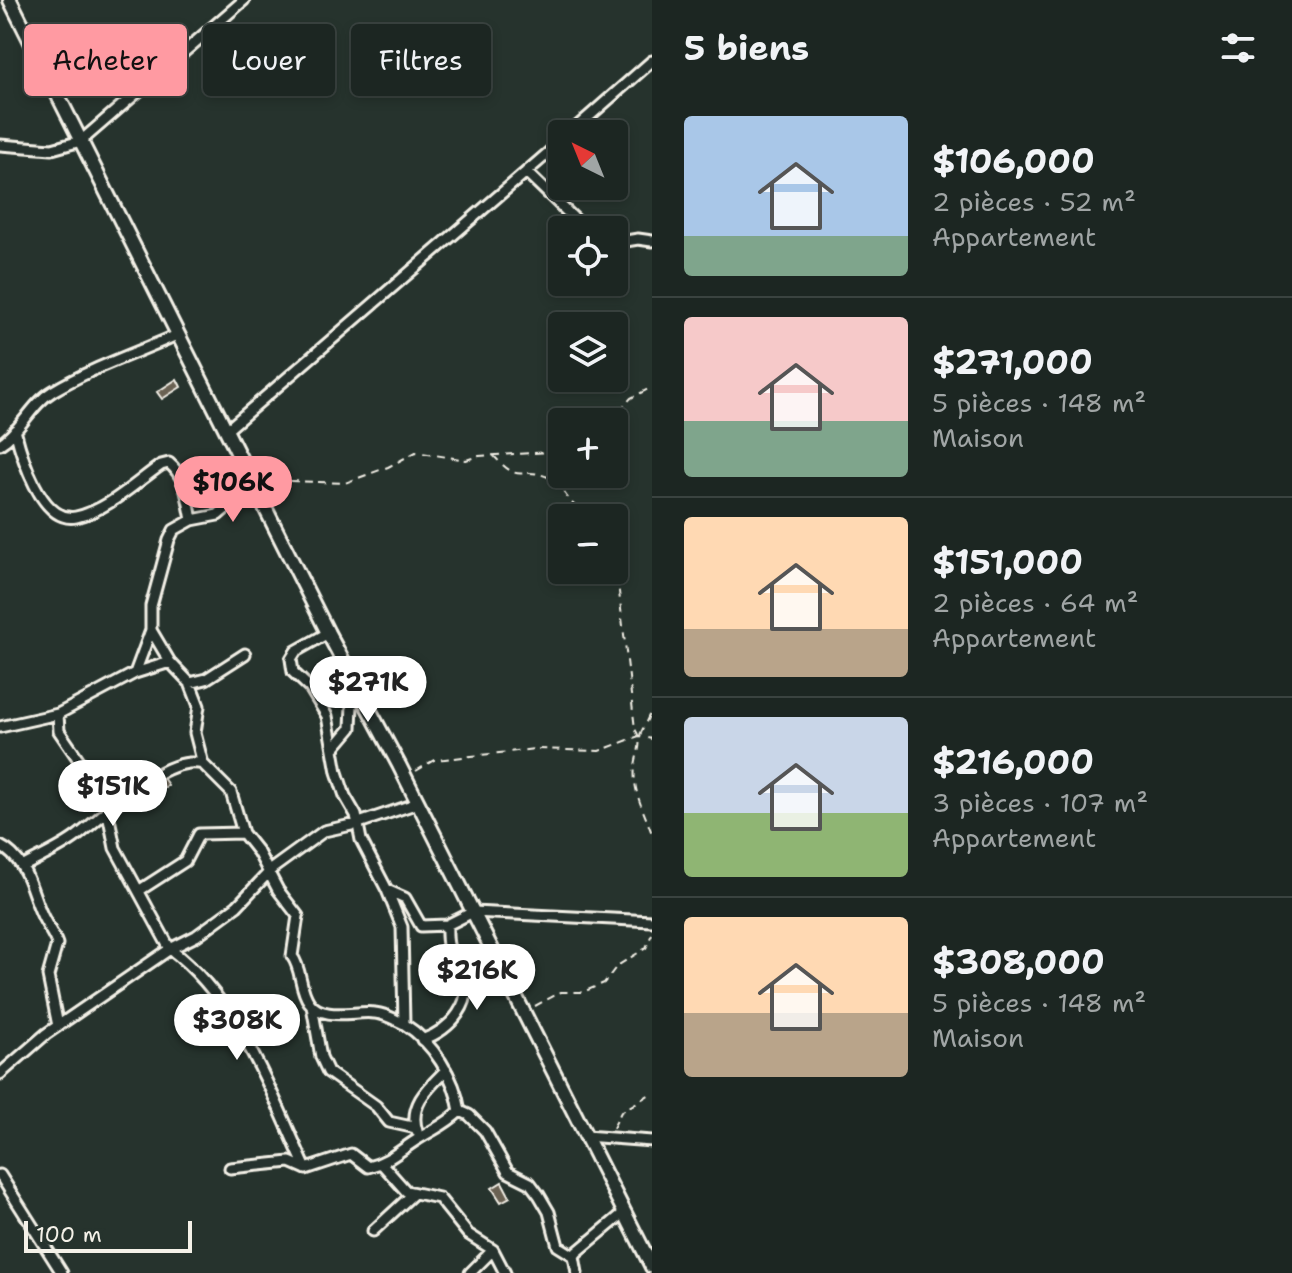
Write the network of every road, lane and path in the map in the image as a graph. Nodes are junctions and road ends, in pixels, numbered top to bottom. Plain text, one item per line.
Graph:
1 (10, 0) edge
2 (244, 0) edge
3 (652, 61) edge
4 (585, 120) edge
5 (81, 141) junction
6 (0, 145) edge
7 (548, 153) edge
8 (526, 172) junction
9 (572, 216) edge
10 (628, 241) edge
11 (652, 241) edge
12 (179, 334) junction
13 (652, 387) edge
14 (622, 408) edge
15 (228, 429) junction
16 (15, 430) junction
17 (0, 444) edge
18 (548, 452) edge
19 (493, 455) junction
20 (254, 484) junction
21 (573, 504) edge
22 (192, 520) junction
23 (618, 584) edge
24 (151, 630) junction
25 (328, 633) junction
26 (245, 654) dead end
27 (170, 662) junction
28 (135, 673) junction
29 (353, 679) junction
30 (190, 683) junction
31 (652, 709) edge
32 (58, 714) junction
33 (0, 727) edge
34 (639, 736) junction
35 (652, 739) edge
36 (334, 748) junction
37 (203, 764) junction
38 (405, 776) junction
39 (418, 803) junction
40 (108, 811) junction
41 (356, 824) junction
42 (243, 833) junction
43 (652, 834) edge
44 (0, 846) edge
45 (22, 867) junction
46 (268, 872) junction
47 (140, 890) junction
48 (387, 890) junction
49 (473, 912) junction
50 (652, 921) edge
51 (447, 925) junction
52 (652, 934) edge
53 (170, 949) junction
54 (312, 1006) junction
55 (523, 1012) junction
56 (404, 1024) junction
57 (58, 1026) junction
58 (422, 1040) junction
59 (446, 1070) junction
60 (0, 1074) edge
61 (652, 1093) edge
62 (460, 1111) junction
63 (418, 1133) junction
64 (585, 1136) junction
65 (610, 1139) junction
66 (652, 1141) edge
67 (382, 1164) junction
68 (230, 1168) dead end
69 (306, 1169) junction
70 (0, 1175) edge
71 (413, 1194) junction
72 (625, 1212) junction
73 (373, 1231) dead end
74 (493, 1250) junction
75 (574, 1256) junction
76 (652, 1267) edge
77 (62, 1273) edge
78 (470, 1273) edge
79 (505, 1273) edge
80 (577, 1273) edge

1 - 5 main road
2 - 5 street
3 - 4 street
5 - 6 street
5 - 12 main road
7 - 8 street
8 - 9 street
8 - 15 street
10 - 11 street
12 - 15 main road
12 - 16 street
13 - 14 path
15 - 20 main road
16 - 17 street
16 - 22 street
18 - 19 path
19 - 20 path
19 - 21 path
20 - 22 street
20 - 25 main road
22 - 24 street
23 - 34 path
24 - 27 street
24 - 28 street
25 - 29 main road
25 - 36 street
26 - 30 street
27 - 28 street
27 - 30 street
28 - 32 street
29 - 36 street
29 - 38 main road
30 - 37 street
31 - 34 path
32 - 33 street
32 - 40 street
34 - 35 path
34 - 38 path
34 - 43 path
36 - 41 street
37 - 40 street
37 - 42 street
38 - 39 main road
39 - 41 street
39 - 49 main road
40 - 45 street
40 - 47 street
41 - 46 street
41 - 48 street
42 - 46 street
42 - 47 street
44 - 45 street
45 - 57 street
46 - 53 street
46 - 54 street
47 - 53 street
48 - 51 street
48 - 56 street
49 - 50 street
49 - 51 street
49 - 55 main road
51 - 58 street
52 - 55 path
53 - 57 street
53 - 69 street
54 - 56 street
54 - 63 street
55 - 64 main road
56 - 58 street
57 - 60 street
58 - 59 street
59 - 62 street
59 - 63 street
61 - 65 path
62 - 63 street
62 - 75 street
63 - 67 street
64 - 65 street
64 - 72 main road
65 - 66 street
67 - 69 street
67 - 71 street
68 - 69 street
70 - 77 street
71 - 73 street
71 - 74 street
72 - 75 street
72 - 76 main road
74 - 78 street
74 - 79 street
75 - 80 street

